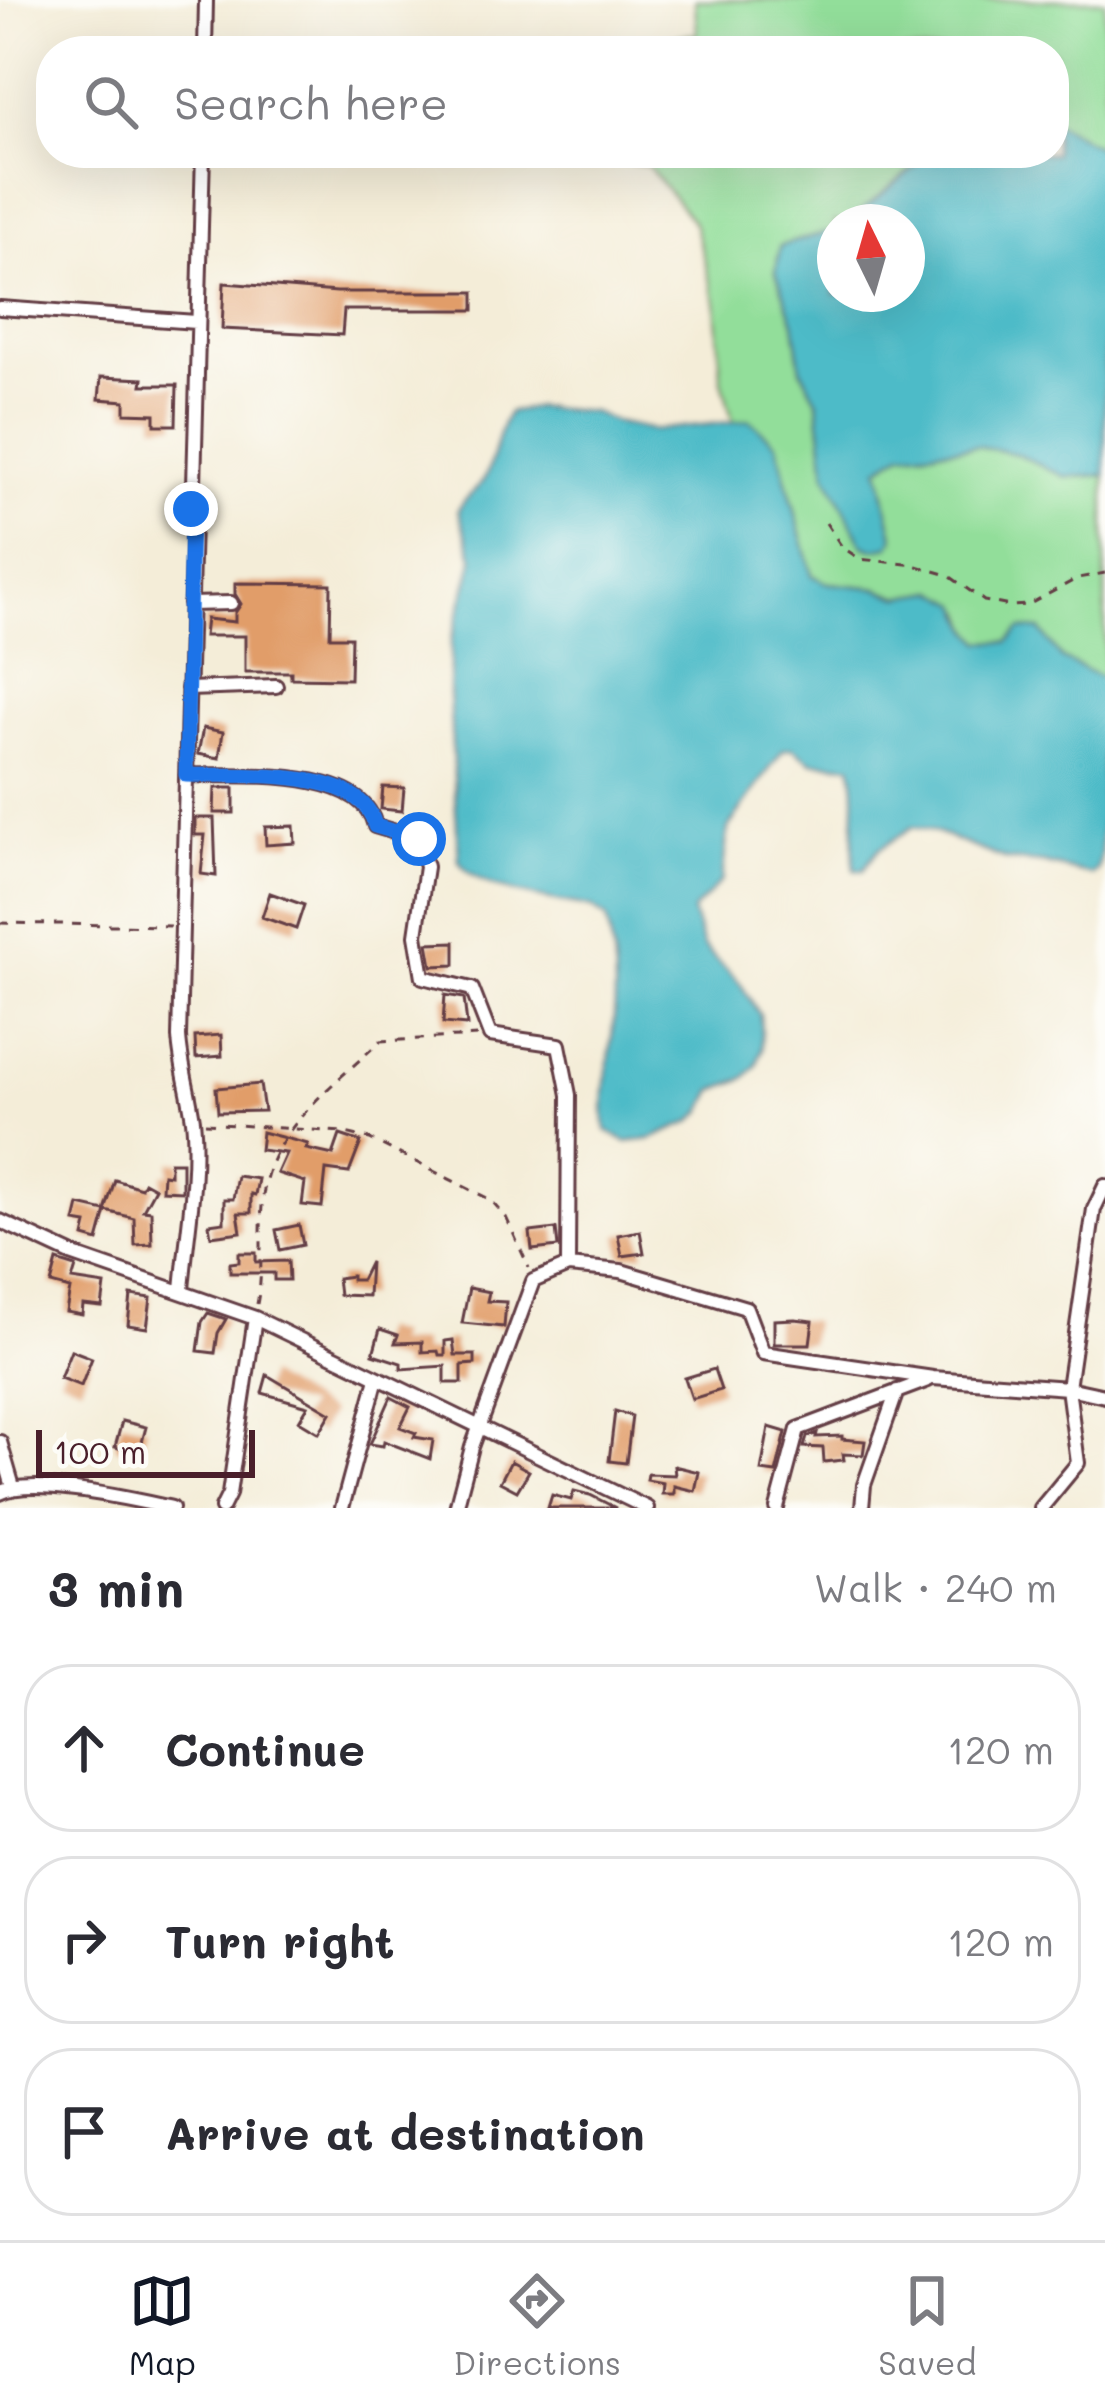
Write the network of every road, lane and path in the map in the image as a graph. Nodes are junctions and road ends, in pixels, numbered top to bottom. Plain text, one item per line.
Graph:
1 (206, 0) edge
2 (206, 36) edge
3 (201, 168) edge
4 (0, 308) edge
5 (196, 322) junction
6 (826, 524) dead end
7 (1105, 573) edge
8 (190, 604) junction
9 (231, 604) dead end
10 (276, 686) dead end
11 (188, 689) junction
12 (186, 775) junction
13 (0, 923) edge
14 (184, 926) junction
15 (490, 1035) junction
16 (193, 1123) junction
17 (291, 1128) junction
18 (1105, 1186) edge
19 (0, 1221) edge
20 (568, 1265) junction
21 (533, 1281) junction
22 (182, 1290) junction
23 (255, 1318) junction
24 (377, 1378) junction
25 (933, 1378) junction
26 (1068, 1388) junction
27 (897, 1391) junction
28 (1105, 1396) edge
29 (479, 1428) junction
30 (0, 1442) edge
31 (7, 1490) edge
32 (172, 1508) edge
33 (222, 1508) edge
34 (342, 1508) edge
35 (456, 1508) edge
36 (647, 1508) edge
37 (776, 1508) edge
38 (862, 1508) edge
39 (1041, 1508) edge

1 - 2 street
3 - 5 street
4 - 5 street
5 - 8 street
6 - 7 path
8 - 9 street
8 - 11 street
10 - 11 street
11 - 12 street
12 - 14 street
12 - 15 street
13 - 14 path
14 - 16 street
15 - 17 path
15 - 20 street
16 - 17 path
16 - 22 street
17 - 21 path
17 - 23 path
18 - 26 street
19 - 22 street
20 - 21 street
20 - 25 street
21 - 29 street
22 - 23 street
23 - 24 street
23 - 33 street
24 - 29 street
24 - 34 street
25 - 26 street
25 - 27 street
26 - 28 street
26 - 39 street
27 - 37 street
27 - 38 street
29 - 35 street
29 - 36 street
30 - 31 street
31 - 32 street

